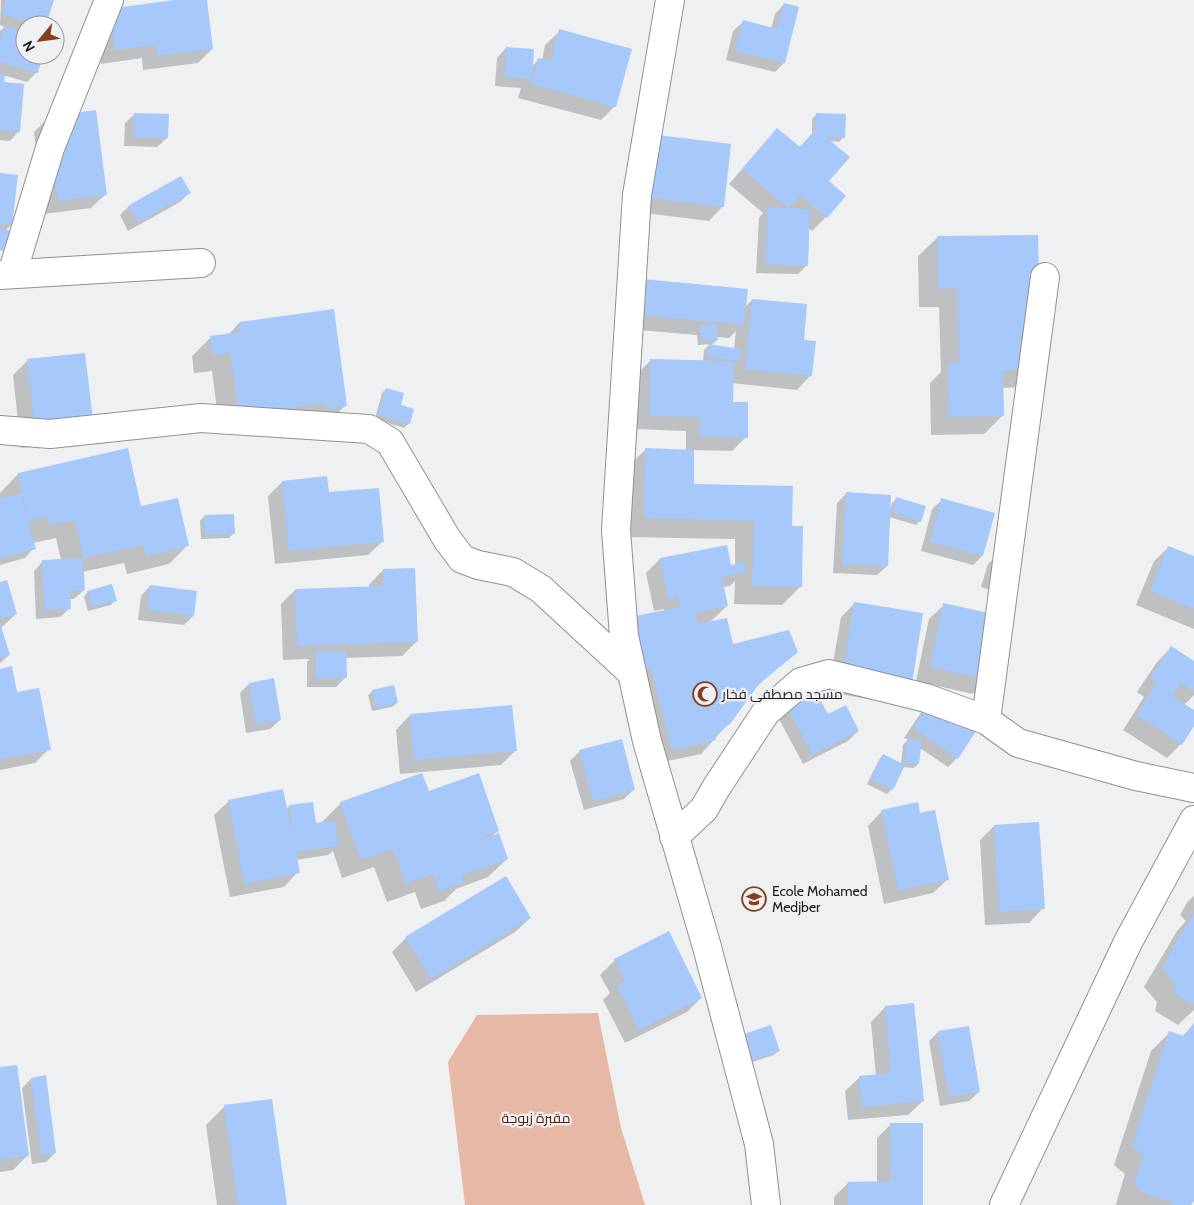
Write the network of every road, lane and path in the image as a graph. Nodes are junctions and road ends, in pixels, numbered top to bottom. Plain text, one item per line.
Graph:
1 (109, 0) edge
2 (670, 0) edge
3 (201, 263) dead end
4 (6, 275) edge
5 (1045, 277) dead end
6 (0, 430) edge
7 (632, 673) junction
8 (986, 720) junction
9 (1194, 788) edge
10 (1194, 820) edge
11 (674, 836) junction
12 (766, 1205) edge
13 (1004, 1205) edge

1 - 4 street
2 - 7 street
3 - 4 street
5 - 8 street
6 - 7 street
7 - 11 street
8 - 9 street
8 - 11 street
10 - 13 street
11 - 12 street

